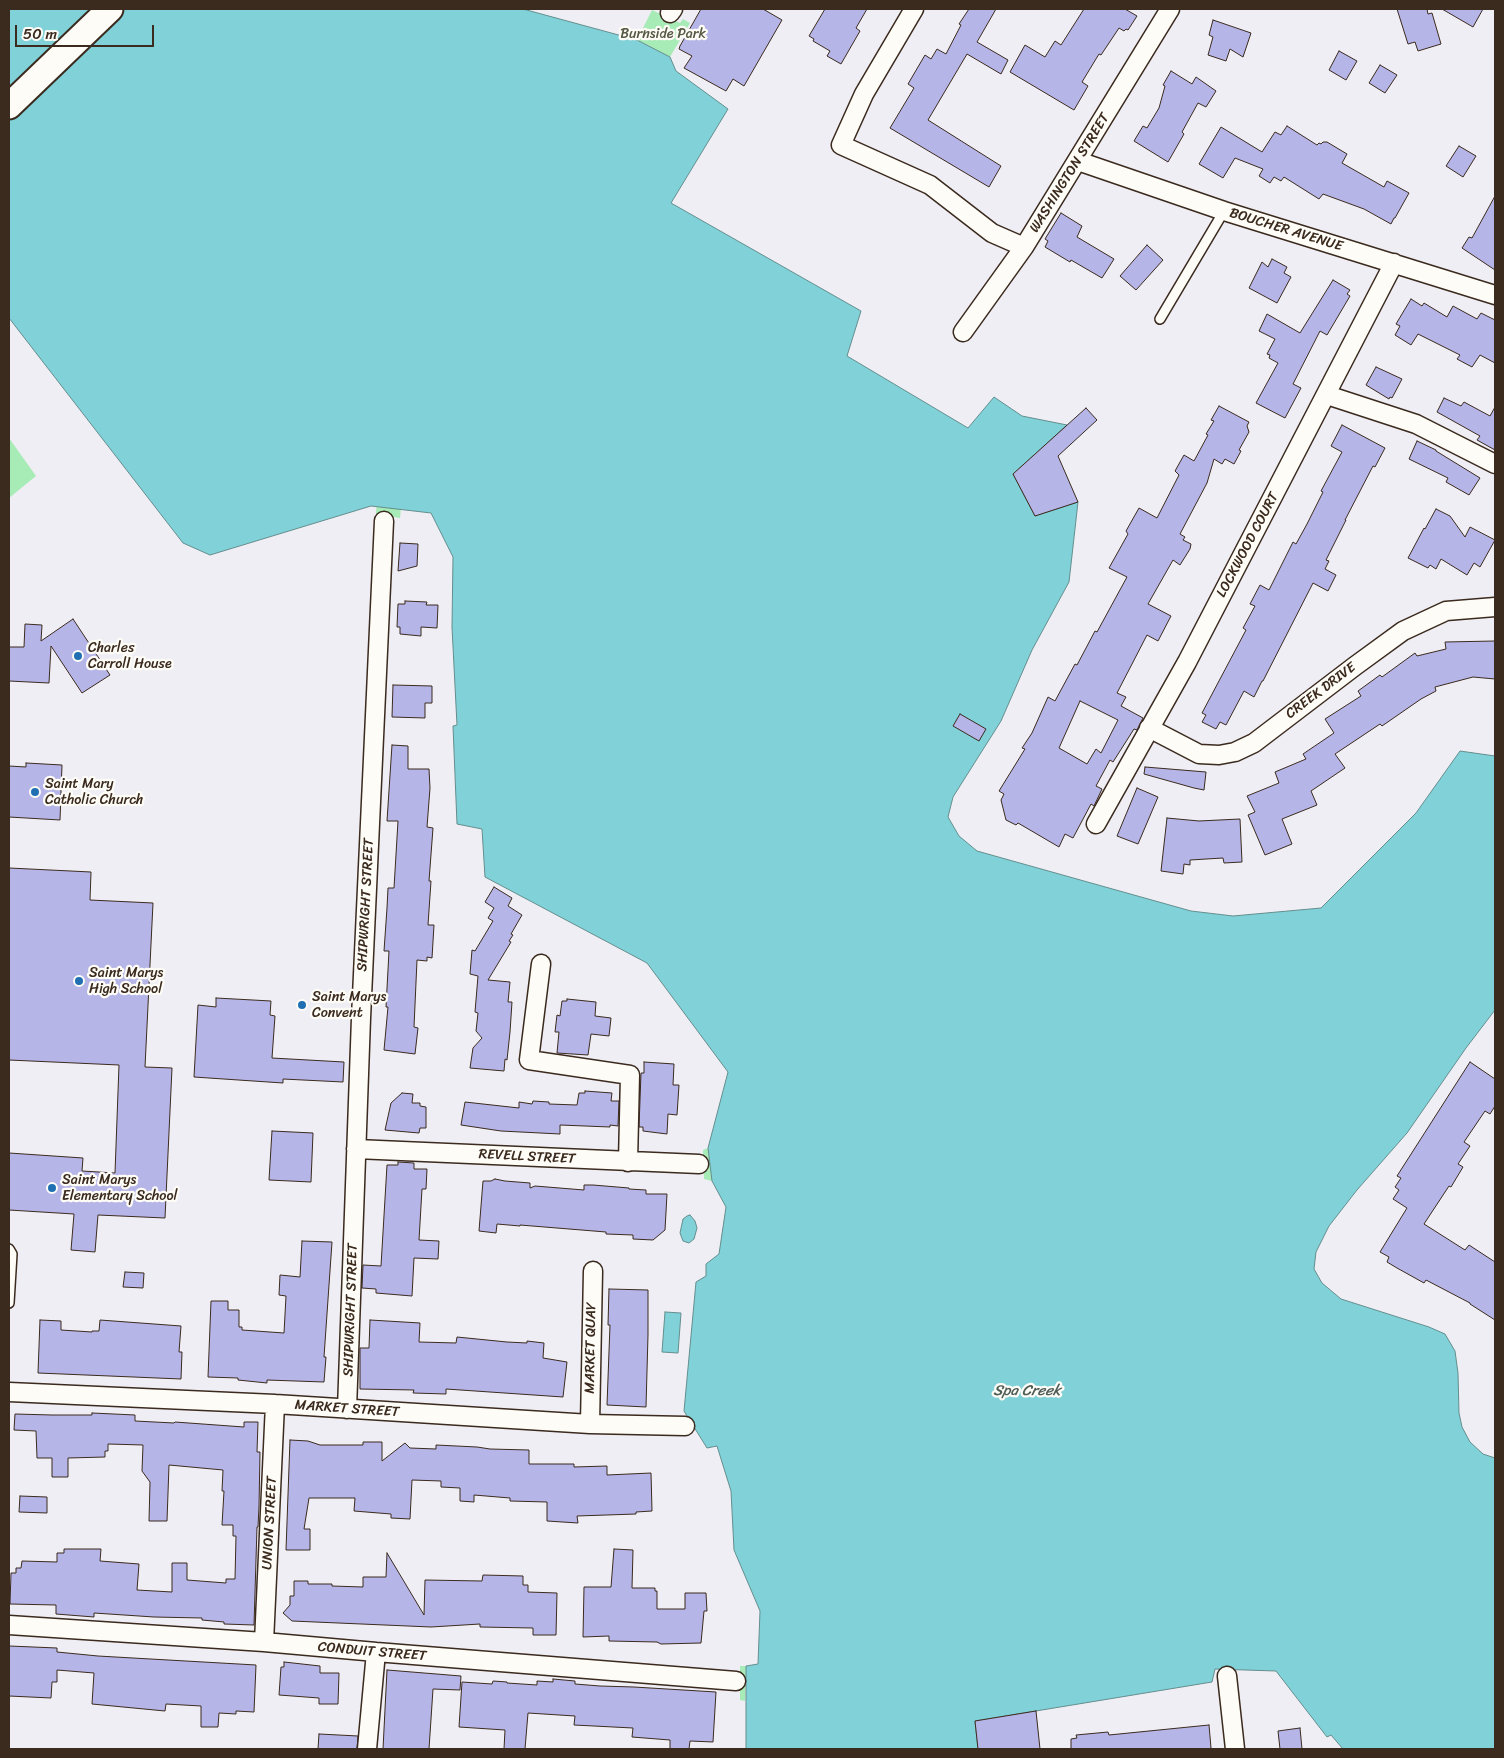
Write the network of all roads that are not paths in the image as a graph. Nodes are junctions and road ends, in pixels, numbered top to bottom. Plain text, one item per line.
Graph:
1 (110, 9) edge
2 (914, 9) edge
3 (1170, 9) edge
4 (9, 106) edge
5 (1078, 161) junction
6 (1224, 211) junction
7 (1024, 247) junction
8 (1394, 263) junction
9 (1495, 295) edge
10 (1160, 319) dead end
11 (963, 332) dead end
12 (1327, 395) junction
13 (1495, 464) edge
14 (384, 521) dead end
15 (1495, 607) edge
16 (1149, 728) junction
17 (1096, 824) dead end
18 (540, 964) dead end
19 (356, 1149) junction
20 (628, 1162) junction
21 (699, 1164) dead end
22 (9, 1249) edge
23 (593, 1271) dead end
24 (9, 1304) edge
25 (9, 1392) edge
26 (275, 1404) junction
27 (347, 1409) junction
28 (590, 1424) junction
29 (685, 1426) dead end
30 (9, 1625) edge
31 (264, 1642) junction
32 (376, 1652) junction
33 (1227, 1676) dead end
34 (736, 1680) dead end
35 (367, 1749) edge
36 (1235, 1749) edge

1 - 4 main road
2 - 7 street
3 - 5 street, WASHINGTON STREET
5 - 6 street, BOUCHER AVENUE
5 - 7 street, WASHINGTON STREET
6 - 8 street, BOUCHER AVENUE
6 - 10 lane
7 - 11 street, WASHINGTON STREET
8 - 9 street, BOUCHER AVENUE
8 - 12 street, LOCKWOOD COURT
12 - 13 street
12 - 16 street, LOCKWOOD COURT
14 - 19 street, SHIPWRIGHT STREET
15 - 16 street, CREEK DRIVE
16 - 17 street, LOCKWOOD COURT
18 - 20 street
19 - 20 street, REVELL STREET
19 - 27 street, SHIPWRIGHT STREET
20 - 21 street, REVELL STREET
22 - 24 lane
23 - 28 street, MARKET QUAY
25 - 26 street, MARKET STREET
26 - 27 street, MARKET STREET
26 - 31 street, UNION STREET
27 - 28 street, MARKET STREET
28 - 29 street, MARKET STREET
30 - 31 street, CONDUIT STREET
31 - 32 street, CONDUIT STREET
32 - 34 street, CONDUIT STREET
32 - 35 street
33 - 36 street

